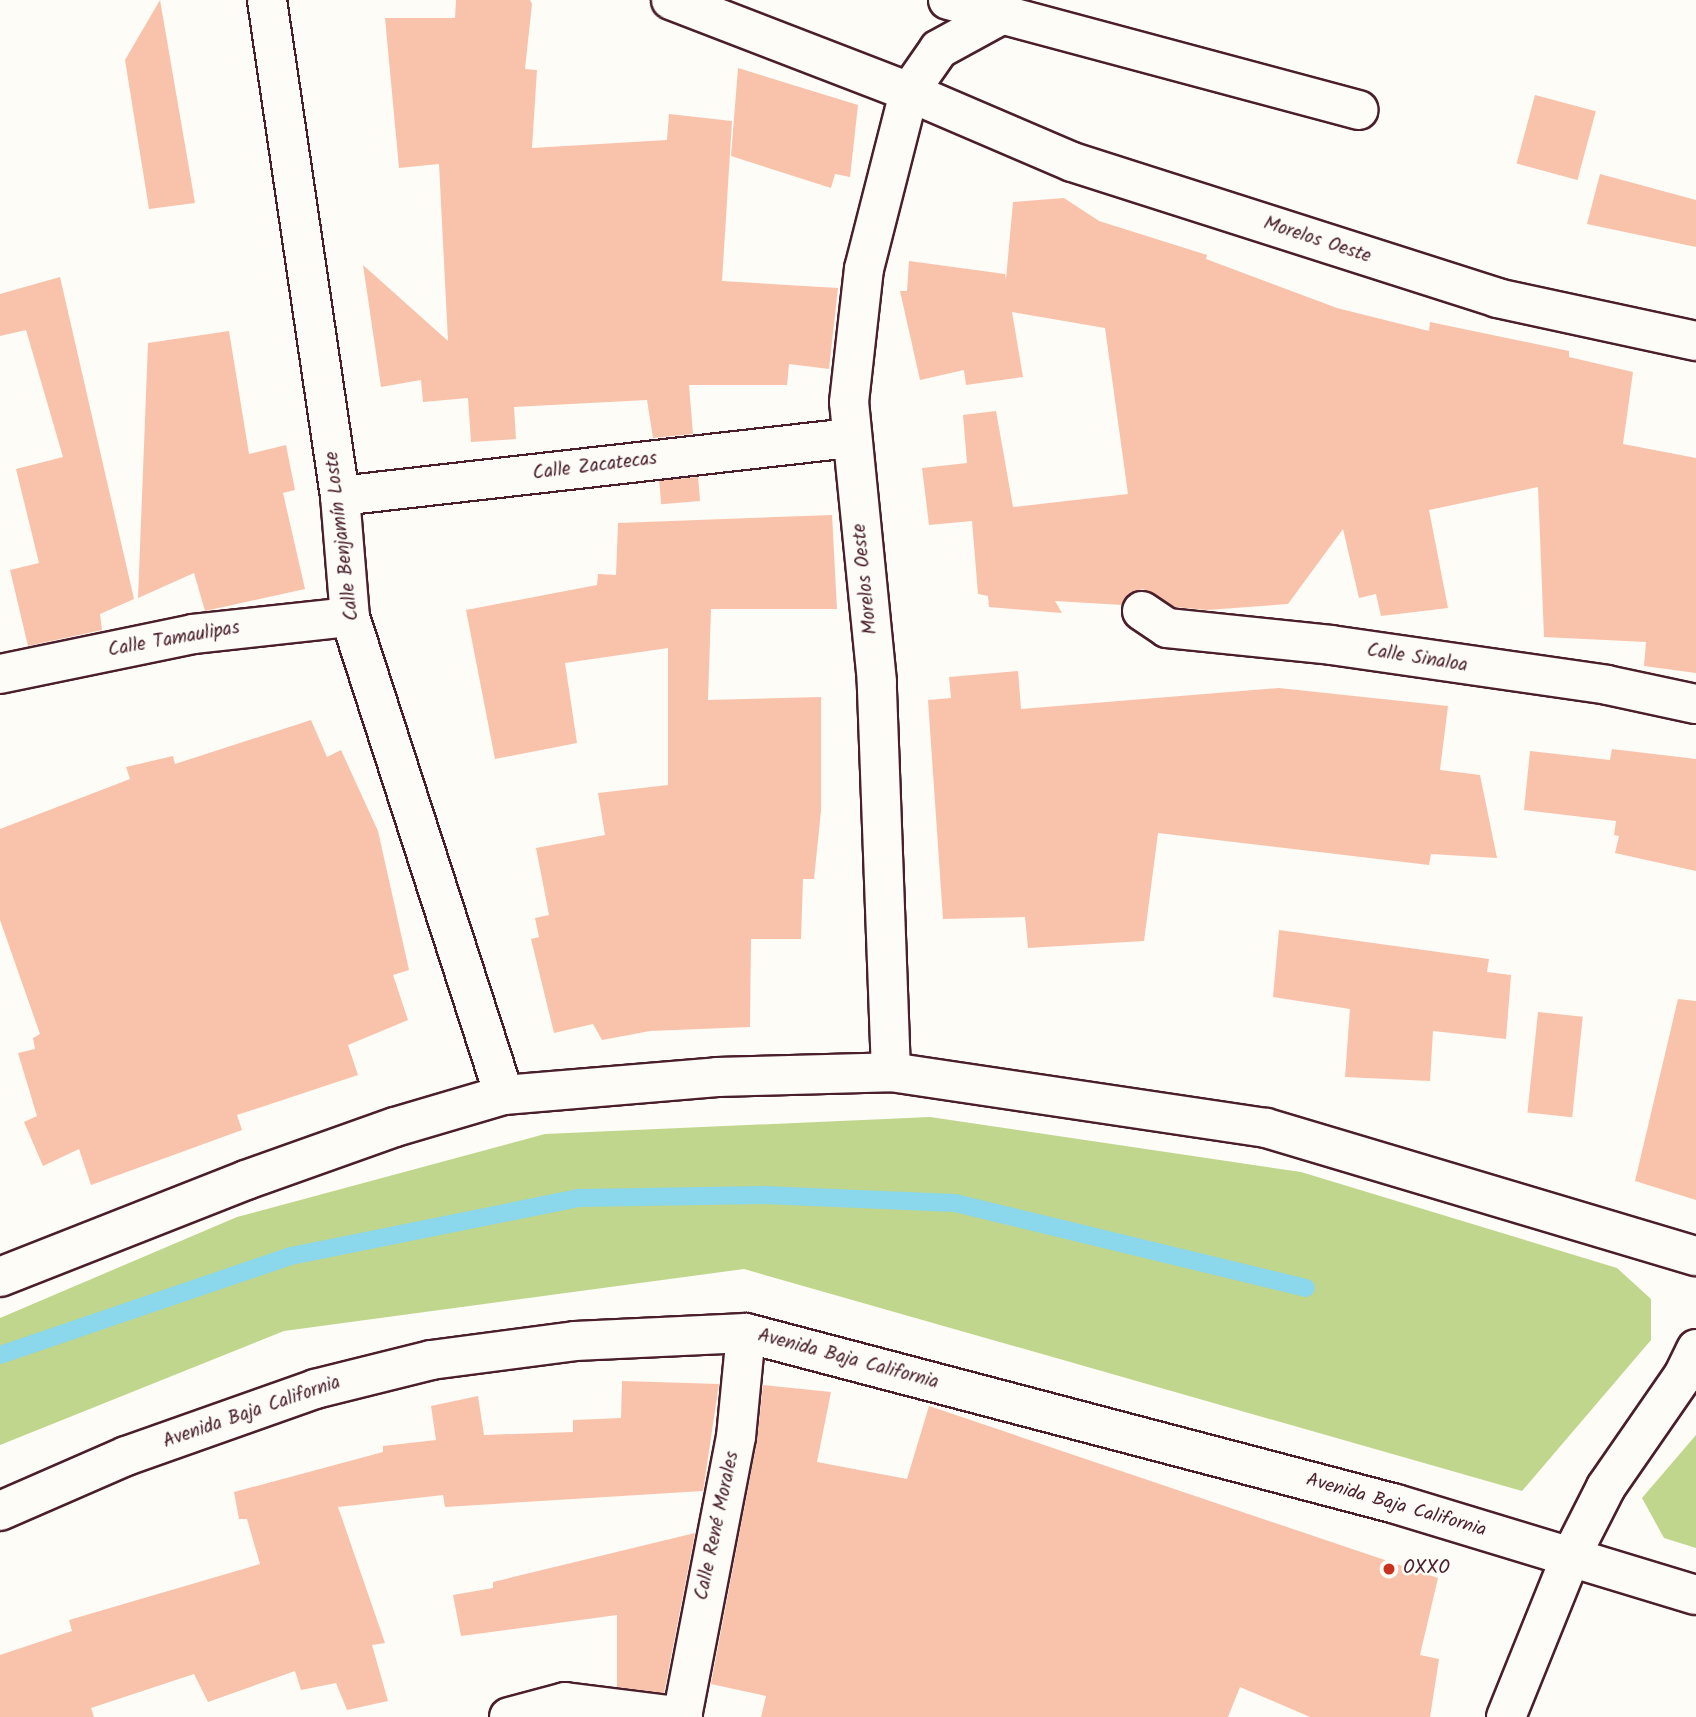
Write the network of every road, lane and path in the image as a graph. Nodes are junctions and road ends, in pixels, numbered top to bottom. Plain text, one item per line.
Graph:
1 (267, 0) edge
2 (671, 0) edge
3 (948, 0) edge
4 (1003, 15) junction
5 (909, 92) junction
6 (1359, 110) dead end
7 (1696, 341) edge
8 (850, 438) junction
9 (340, 496) junction
10 (1142, 611) dead end
11 (350, 617) junction
12 (0, 674) edge
13 (1696, 704) edge
14 (891, 1072) junction
15 (504, 1095) junction
16 (1696, 1256) edge
17 (0, 1277) edge
18 (746, 1334) junction
19 (1696, 1349) edge
20 (0, 1511) edge
21 (1571, 1556) junction
22 (1696, 1595) edge
23 (509, 1717) edge
24 (682, 1717) edge
25 (1506, 1717) edge

1 - 9 street, Calle Benjamín Loste
2 - 5 street, Morelos Oeste
3 - 4 street
4 - 5 street
4 - 6 street
5 - 7 street, Morelos Oeste
5 - 8 street, Morelos Oeste
8 - 9 street, Calle Zacatecas
8 - 14 street, Morelos Oeste
9 - 11 street, Calle Benjamín Loste
10 - 13 street, Calle Sinaloa
11 - 12 street, Calle Tamaulipas
11 - 15 street, Calle Benjamín Loste
14 - 15 street
14 - 16 street
15 - 17 street
18 - 20 street, Avenida Baja California
18 - 21 street, Avenida Baja California
18 - 24 street, Calle René Morales
19 - 21 street
21 - 22 street, Avenida Baja California
21 - 25 street
23 - 24 street

